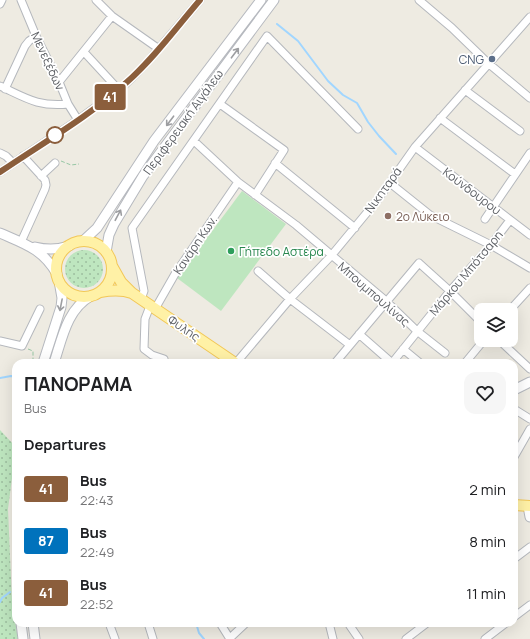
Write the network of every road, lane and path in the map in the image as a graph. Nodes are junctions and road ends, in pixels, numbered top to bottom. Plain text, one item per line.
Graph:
1 (2, 0) edge
2 (21, 0) edge
3 (96, 0) edge
4 (200, 0) edge
5 (261, 0) edge
6 (274, 0) edge
7 (418, 0) edge
8 (0, 4) edge
9 (112, 16) junction
10 (530, 17) edge
11 (36, 36) junction
12 (159, 49) junction
13 (84, 52) junction
14 (488, 63) junction
15 (59, 82) junction
16 (3, 87) edge
17 (119, 90) junction
18 (465, 90) junction
19 (530, 98) edge
20 (68, 104) junction
21 (220, 104) junction
22 (440, 118) junction
23 (78, 120) junction
24 (358, 128) dead end
25 (520, 131) dead end
26 (194, 141) junction
27 (415, 147) junction
28 (0, 153) edge
29 (23, 156) junction
30 (529, 157) edge
31 (13, 163) junction
32 (55, 163) joint
33 (275, 163) junction
34 (79, 164) dead end
35 (0, 172) edge
36 (515, 174) junction
37 (41, 176) junction
38 (238, 182) junction
39 (390, 183) junction
40 (255, 195) junction
41 (493, 206) junction
42 (485, 218) dead end
43 (510, 220) junction
44 (355, 228) junction
45 (0, 233) edge
46 (530, 235) edge
47 (83, 241) junction
48 (25, 244) junction
49 (491, 245) junction
50 (68, 246) junction
51 (106, 252) junction
52 (331, 256) junction
53 (111, 264) junction
54 (530, 268) edge
55 (258, 271) dead end
56 (58, 278) junction
57 (450, 291) junction
58 (132, 293) junction
59 (528, 293) edge
60 (95, 294) junction
61 (141, 299) junction
62 (290, 299) junction
63 (386, 302) junction
64 (517, 303) edge
65 (153, 307) junction
66 (40, 309) dead end
67 (474, 315) edge
68 (417, 331) junction
69 (359, 334) junction
70 (0, 341) edge
71 (350, 345) junction
72 (22, 346) junction
73 (478, 347) edge
74 (506, 347) edge
75 (403, 349) junction
76 (445, 353) dead end
77 (33, 359) edge
78 (44, 359) edge
79 (55, 359) edge
80 (164, 359) dead end
81 (229, 359) edge
82 (236, 359) edge
83 (338, 359) edge
84 (387, 359) edge
85 (395, 359) edge
86 (415, 359) edge
87 (468, 359) edge
88 (530, 369) edge
89 (530, 382) edge
90 (518, 388) edge
91 (518, 412) edge
92 (530, 419) edge
93 (530, 429) edge
94 (518, 450) edge
95 (529, 504) edge
96 (518, 505) edge
97 (530, 517) edge
98 (530, 547) edge
99 (518, 556) edge
100 (530, 605) edge
101 (518, 614) edge
102 (22, 627) edge
103 (34, 627) edge
104 (110, 627) edge
105 (149, 627) edge
106 (222, 627) edge
107 (242, 627) edge
108 (330, 627) edge
109 (351, 627) edge
110 (422, 627) edge
111 (501, 627) edge
112 (23, 639) edge
113 (35, 639) edge
114 (114, 639) edge
115 (153, 639) edge
116 (230, 639) edge
117 (333, 639) edge
118 (359, 639) edge
119 (406, 639) edge
120 (485, 639) edge

1 - 8 street
2 - 11 street, Μενεξέδων
3 - 9 street
4 - 12 street
5 -> 47 main road, Περιφερειακή Αιγάλεω
51 -> 6 main road, Περιφερειακή Αιγάλεω
7 - 14 street
9 - 12 street
9 - 13 street
10 - 14 street, Νικηταρά
11 - 15 street, Μενεξέδων
11 - 16 street
12 - 17 street
13 - 15 street
13 - 17 street
14 - 18 street, Νικηταρά
14 - 19 street
15 - 20 street, Μενεξέδων
16 - 20 street
17 - 23 street
18 - 22 street, Νικηταρά
18 - 25 street
20 - 23 street, Μενεξέδων
21 - 24 street
21 - 26 street
21 - 33 street
22 - 27 street, Νικηταρά
22 - 36 street
23 - 29 street
26 - 38 street, Μπουμπουλίνας
26 - 61 street
27 - 39 street, Νικηταρά
27 - 41 street, Κούνδουρου
28 - 31 street
29 - 31 street
29 - 37 street
30 - 36 street
31 - 35 street
32 - 34 path
32 - 37 street
33 - 40 street
33 - 44 street
36 - 41 street
37 - 48 street
38 - 40 street, Μπουμπουλίνας
38 - 65 street, Κανάρη Κων.
39 - 44 street, Νικηταρά
39 - 49 street
40 - 52 street, Μπουμπουλίνας
41 - 42 street
41 - 43 street, Κούνδουρου
43 - 46 street, Κούνδουρου
43 - 49 street, Μάρκου Μπότσαρη
44 - 52 street, Νικηταρά
45 - 48 main road
47 - 50 main road
47 - 51 main road
48 - 50 main road
48 - 56 main road
49 - 54 street
49 - 57 street, Μάρκου Μπότσαρη
50 - 56 main road
51 - 53 main road
52 - 62 street, Νικηταρά
52 - 63 street, Μπουμπουλίνας
53 - 58 main road, Φυλής
53 - 60 main road
55 - 62 street
56 - 60 main road
56 -> 78 main road
57 - 63 street
57 - 67 street
57 - 68 street, Μάρκου Μπότσαρη
58 - 60 main road, Φυλής
58 - 61 main road, Φυλής
59 - 64 street
60 - 79 main road
61 - 65 main road, Φυλής
62 - 71 street
62 - 82 street, Νικηταρά
63 - 68 street, Μπουμπουλίνας
63 - 69 street
65 - 80 street, Κανάρη Κων.
65 - 81 main road, Φυλής
66 - 72 street
68 - 75 street, Μάρκου Μπότσαρη
68 - 76 street, Μπουμπουλίνας
69 - 71 street
69 - 84 street
70 - 72 street
71 - 83 street
72 - 77 path
73 - 87 street
74 - 88 street
75 - 85 street, Μάρκου Μπότσαρη
75 - 86 street
89 - 90 main road
91 - 92 street
93 - 94 street
95 - 96 main road
95 - 97 main road
98 - 99 street
100 - 101 street
102 - 112 main road
103 - 113 main road
104 - 114 street
105 - 115 street
106 - 116 street
107 - 116 street
108 - 117 street
109 - 118 street
110 - 119 street
111 - 120 street

